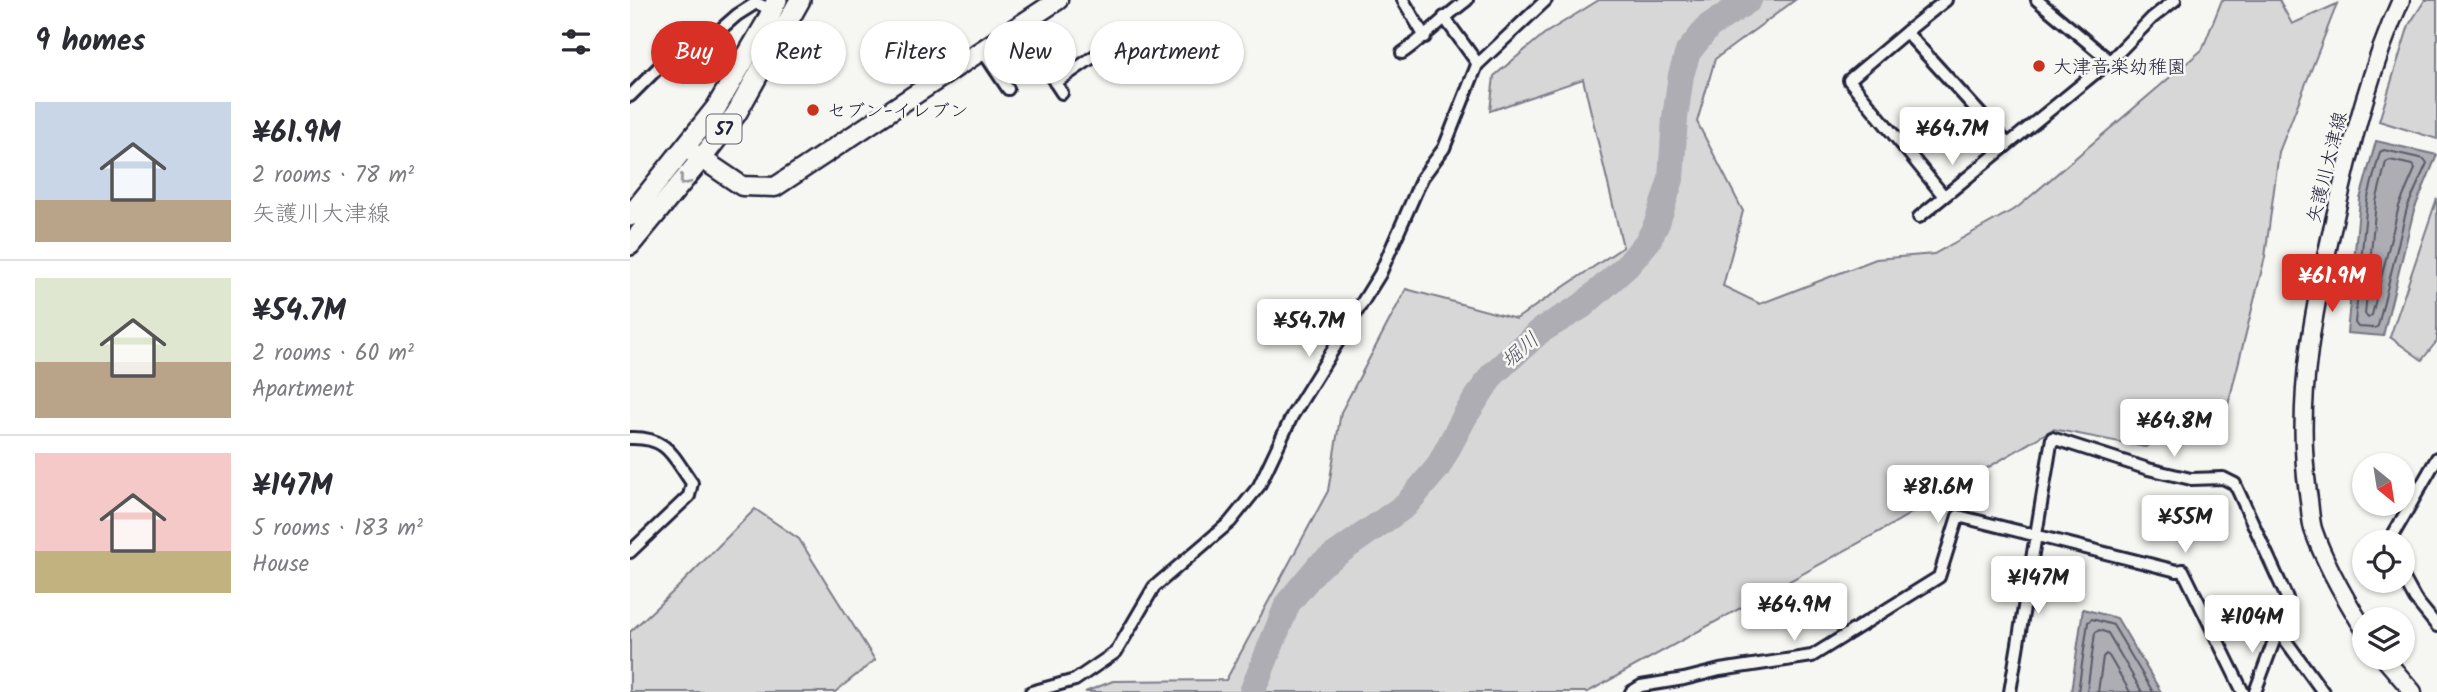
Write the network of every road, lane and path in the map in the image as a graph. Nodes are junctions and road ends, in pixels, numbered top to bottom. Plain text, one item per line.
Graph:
1 (800, 0) edge
2 (1058, 0) edge
3 (1403, 0) edge
4 (1467, 0) edge
5 (1546, 0) edge
6 (1946, 0) edge
7 (2037, 0) edge
8 (2175, 0) edge
9 (2401, 0) edge
10 (774, 5) edge
11 (1444, 17) junction
12 (1026, 21) edge
13 (1906, 32) junction
14 (1425, 37) junction
15 (982, 50) joint
16 (1402, 53) dead end
17 (2110, 61) junction
18 (1090, 63) edge
19 (1478, 64) junction
20 (1076, 74) edge
21 (1008, 89) dead end
22 (630, 96) edge
23 (2007, 143) junction
24 (694, 153) junction
25 (1943, 195) junction
26 (630, 216) edge
27 (1919, 216) dead end
28 (630, 245) edge
29 (630, 438) edge
30 (2437, 458) edge
31 (2396, 530) edge
32 (2035, 536) junction
33 (630, 552) edge
34 (2412, 593) edge
35 (2352, 610) edge
36 (2436, 619) edge
37 (2278, 630) junction
38 (2394, 670) edge
39 (1031, 692) edge
40 (1631, 692) edge
41 (2010, 692) edge
42 (2243, 692) edge
43 (2255, 692) edge
44 (2323, 692) edge
45 (2413, 692) edge

1 - 24 highway, 57
2 - 12 main road
3 - 14 street
4 - 11 street
5 - 19 street
6 - 13 street
7 - 17 street
8 - 17 street
9 - 35 main road, 矢護川大津線
10 - 22 street
10 - 24 highway, 57
11 - 14 street
11 - 19 street
13 - 23 street
13 - 25 street
14 - 16 street
15 - 21 street
15 - 24 main road
17 - 23 street
18 - 20 street
19 - 39 street
23 - 25 street
24 - 26 highway, 57
24 -> 28 highway, 57
25 - 27 street
29 - 33 street
30 - 31 street
32 - 37 street
32 - 40 street
32 - 41 street
32 - 42 street
34 - 36 street
37 - 43 street
37 - 44 street
38 - 45 main road

